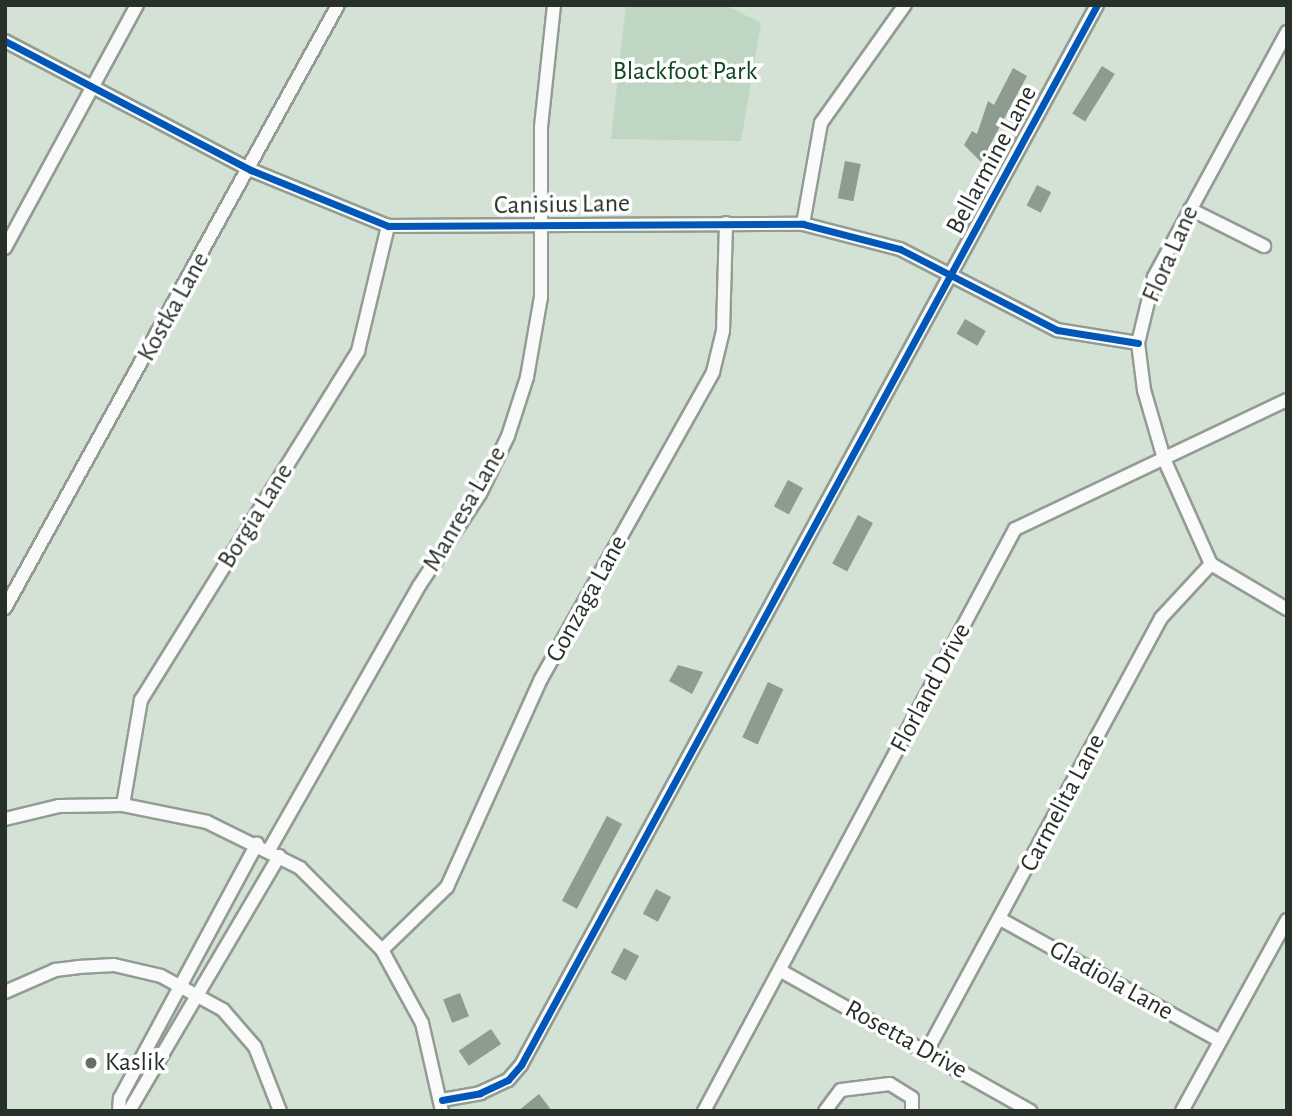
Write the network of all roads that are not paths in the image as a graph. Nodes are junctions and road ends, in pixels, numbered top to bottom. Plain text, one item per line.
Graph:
1 (136, 5) edge
2 (338, 5) edge
3 (554, 5) edge
4 (905, 5) edge
5 (1097, 5) edge
6 (1287, 32) edge
7 (5, 41) edge
8 (1281, 54) edge
9 (93, 86) junction
10 (251, 170) junction
11 (1190, 209) junction
12 (726, 223) junction
13 (803, 224) junction
14 (388, 226) junction
15 (542, 228) junction
16 (1264, 246) dead end
17 (5, 248) edge
18 (954, 276) junction
19 (1138, 343) junction
20 (1287, 400) edge
21 (1164, 459) junction
22 (1211, 564) junction
23 (5, 608) edge
24 (1287, 609) edge
25 (123, 805) junction
26 (5, 818) edge
27 (268, 850) junction
28 (1002, 920) junction
29 (1287, 920) edge
30 (383, 950) junction
31 (781, 971) junction
32 (179, 984) junction
33 (5, 992) edge
34 (201, 996) junction
35 (1220, 1041) junction
36 (927, 1051) junction
37 (442, 1105) edge
38 (119, 1111) edge
39 (129, 1111) edge
40 (280, 1111) edge
41 (704, 1111) edge
42 (825, 1111) edge
43 (912, 1111) edge
44 (1030, 1111) edge
45 (1182, 1111) edge

1 - 9 street
2 - 10 street, Kostka Lane
3 - 15 street, Manresa Lane
4 - 13 street
5 - 18 street, Bellarmine Lane
6 - 8 street, Flora Lane
7 - 9 street, Canisius Lane
8 - 11 street, Flora Lane
9 - 10 street, Canisius Lane
9 - 17 street
10 - 14 street, Canisius Lane
10 - 23 street, Kostka Lane
11 - 16 street
11 - 19 street, Flora Lane
12 - 13 street, Canisius Lane
12 - 15 street, Canisius Lane
12 - 30 street, Gonzaga Lane
13 - 18 street, Canisius Lane
14 - 15 street, Canisius Lane
14 - 25 street, Borgia Lane
15 - 27 street, Manresa Lane
18 - 19 street, Canisius Lane
18 - 37 street, Bellarmine Lane
19 - 21 street, Flora Lane
20 - 21 street, Florland Drive
21 - 22 street, Flora Lane
21 - 31 street, Florland Drive
22 - 24 street
22 - 28 street, Carmelita Lane
25 - 26 street
25 - 27 street
27 - 30 street
27 - 32 street, Manresa Lane
27 - 34 street, Manresa Lane
28 - 35 street, Gladiola Lane
28 - 36 street, Carmelita Lane
29 - 35 street
30 - 37 street
31 - 36 street, Rosetta Drive
31 - 41 street, Florland Drive
32 - 33 street
32 - 34 street
32 - 38 street, Manresa Lane
34 - 39 street, Manresa Lane
34 - 40 street
35 - 45 street
36 - 44 street, Rosetta Drive
42 - 43 street

